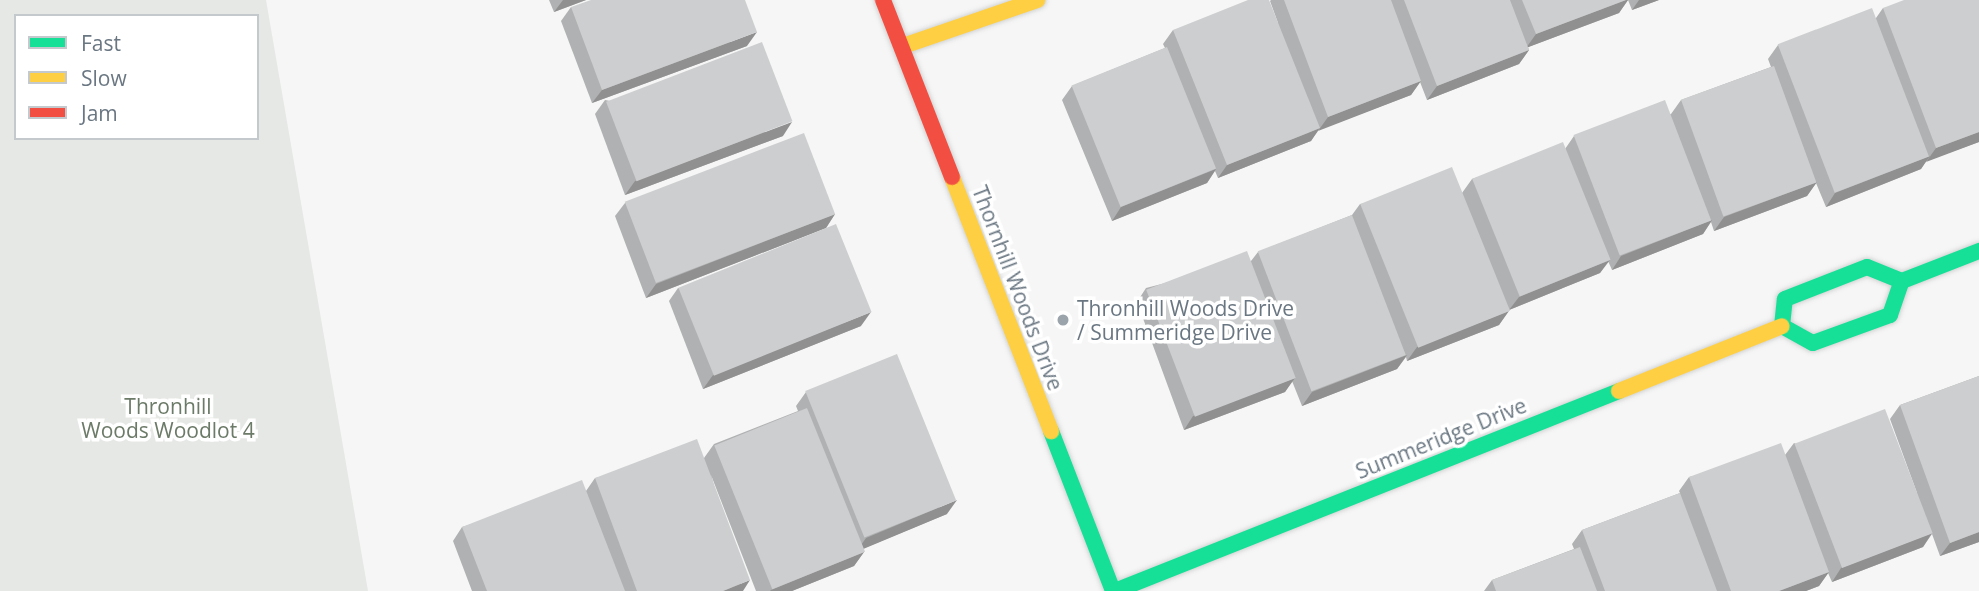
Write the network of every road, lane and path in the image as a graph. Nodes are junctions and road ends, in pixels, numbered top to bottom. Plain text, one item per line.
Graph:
1 (883, 0) edge
2 (1037, 0) edge
3 (903, 46) junction
4 (1979, 251) edge
5 (1902, 281) junction
6 (1783, 326) junction
7 (1114, 591) edge

1 - 3 street, Thornhill Woods Drive
2 - 3 street
3 - 7 street, Thornhill Woods Drive
4 - 5 street
5 - 6 street
5 - 6 street
6 - 7 street, Summeridge Drive

